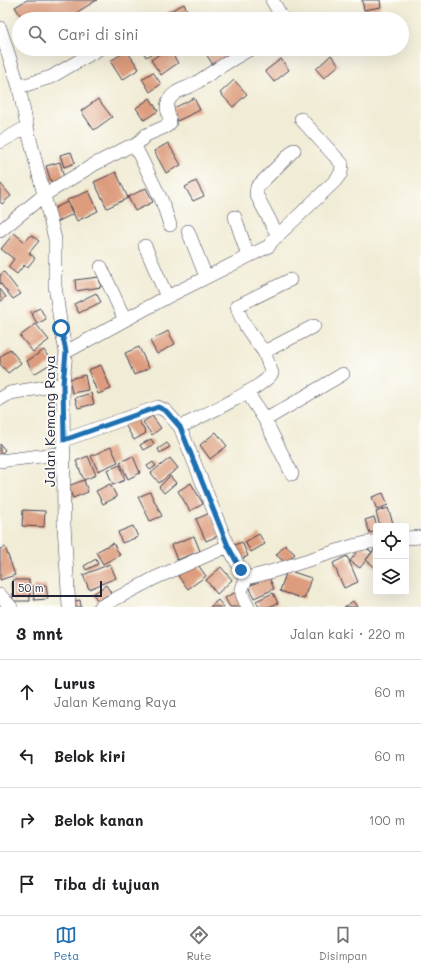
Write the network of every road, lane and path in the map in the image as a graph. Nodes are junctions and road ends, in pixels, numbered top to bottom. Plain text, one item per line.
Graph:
1 (272, 0) edge
2 (280, 12) edge
3 (0, 28) edge
4 (87, 56) edge
5 (237, 56) edge
6 (19, 87) junction
7 (301, 119) dead end
8 (27, 127) junction
9 (0, 142) edge
10 (135, 146) junction
11 (294, 150) dead end
12 (44, 195) junction
13 (235, 217) dead end
14 (170, 225) dead end
15 (0, 231) edge
16 (188, 231) dead end
17 (278, 236) junction
18 (144, 246) dead end
19 (248, 256) junction
20 (101, 267) dead end
21 (206, 277) junction
22 (290, 280) dead end
23 (167, 297) junction
24 (125, 320) junction
25 (314, 326) dead end
26 (66, 352) junction
27 (264, 352) junction
28 (343, 374) dead end
29 (63, 384) junction
30 (247, 392) junction
31 (0, 398) edge
32 (265, 420) junction
33 (180, 427) junction
34 (64, 447) junction
35 (0, 461) edge
36 (292, 474) dead end
37 (421, 537) edge
38 (409, 538) edge
39 (373, 542) edge
40 (228, 546) junction
41 (247, 578) junction
42 (0, 595) edge
43 (11, 607) edge
44 (69, 607) edge
45 (100, 607) edge
46 (248, 607) edge

1 - 2 street
3 - 6 street, Jalan Kemang Raya
4 - 6 street
5 - 10 street
6 - 8 street, Jalan Kemang Raya
7 - 17 street
8 - 9 street
8 - 12 street, Jalan Kemang Raya
10 - 12 street
10 - 14 street
11 - 17 street
12 - 15 street
12 - 26 street, Jalan Kemang Raya
13 - 19 street
16 - 21 street
17 - 19 street
18 - 23 street
19 - 21 street
20 - 24 street
21 - 23 street
22 - 27 street
23 - 24 street
24 - 26 street
25 - 27 street
26 - 29 street, Jalan Kemang Raya
27 - 30 street
28 - 32 street
29 - 31 street
29 - 34 street, Jalan Kemang Raya
30 - 32 street
30 - 33 street
32 - 36 street
33 - 34 street
33 - 40 street
34 - 35 street
34 - 44 street, Jalan Kemang Raya
37 - 38 street
39 - 41 street
40 - 41 street
40 - 45 street
41 - 46 street
42 - 43 street

